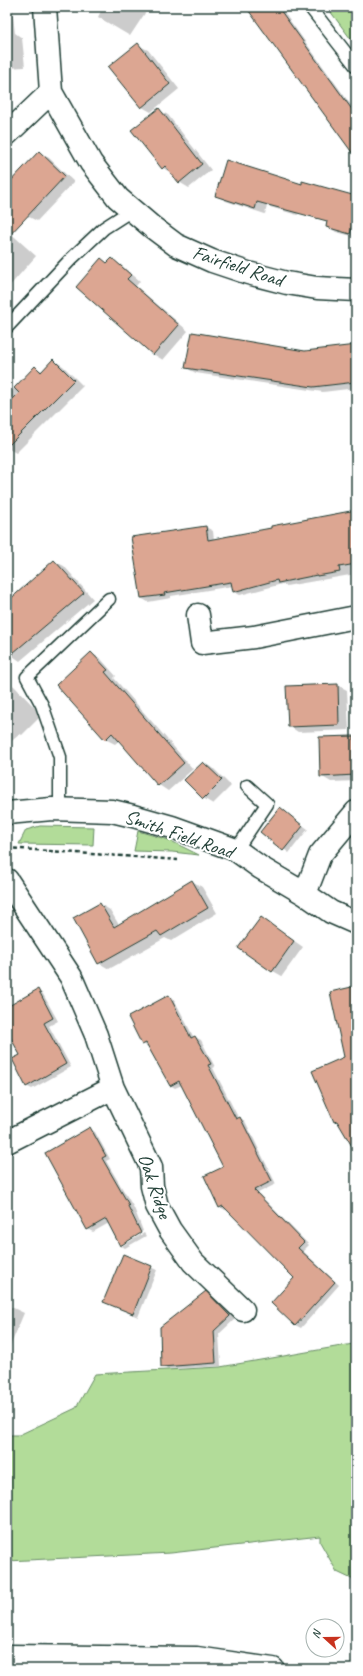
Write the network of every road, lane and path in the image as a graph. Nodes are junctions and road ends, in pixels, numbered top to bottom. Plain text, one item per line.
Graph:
1 (45, 7) edge
2 (310, 7) edge
3 (356, 66) edge
4 (51, 92) junction
5 (7, 134) edge
6 (132, 210) junction
7 (356, 290) edge
8 (7, 327) edge
9 (109, 599) dead end
10 (198, 615) dead end
11 (356, 617) edge
12 (247, 786) dead end
13 (60, 810) junction
14 (356, 812) edge
15 (7, 813) edge
16 (7, 848) edge
17 (236, 850) junction
18 (183, 860) dead end
19 (7, 880) edge
20 (305, 894) junction
21 (356, 923) edge
22 (113, 1088) junction
23 (7, 1142) edge
24 (243, 1310) dead end
25 (7, 1656) edge
26 (273, 1669) edge

1 - 4 main road, Fairfield Road
2 - 3 lane
4 - 5 main road
4 - 6 main road, Fairfield Road
6 - 7 main road, Fairfield Road
6 - 8 lane
9 - 13 lane
10 - 11 main road
12 - 17 lane
13 - 15 main road, Smith Field Road
13 - 17 main road, Smith Field Road
14 - 20 main road
16 - 18 path
17 - 20 main road, Smith Field Road
19 - 22 main road, Oak Ridge
20 - 21 main road, Smith Field Road
22 - 23 main road
22 - 24 main road, Oak Ridge
25 - 26 main road

